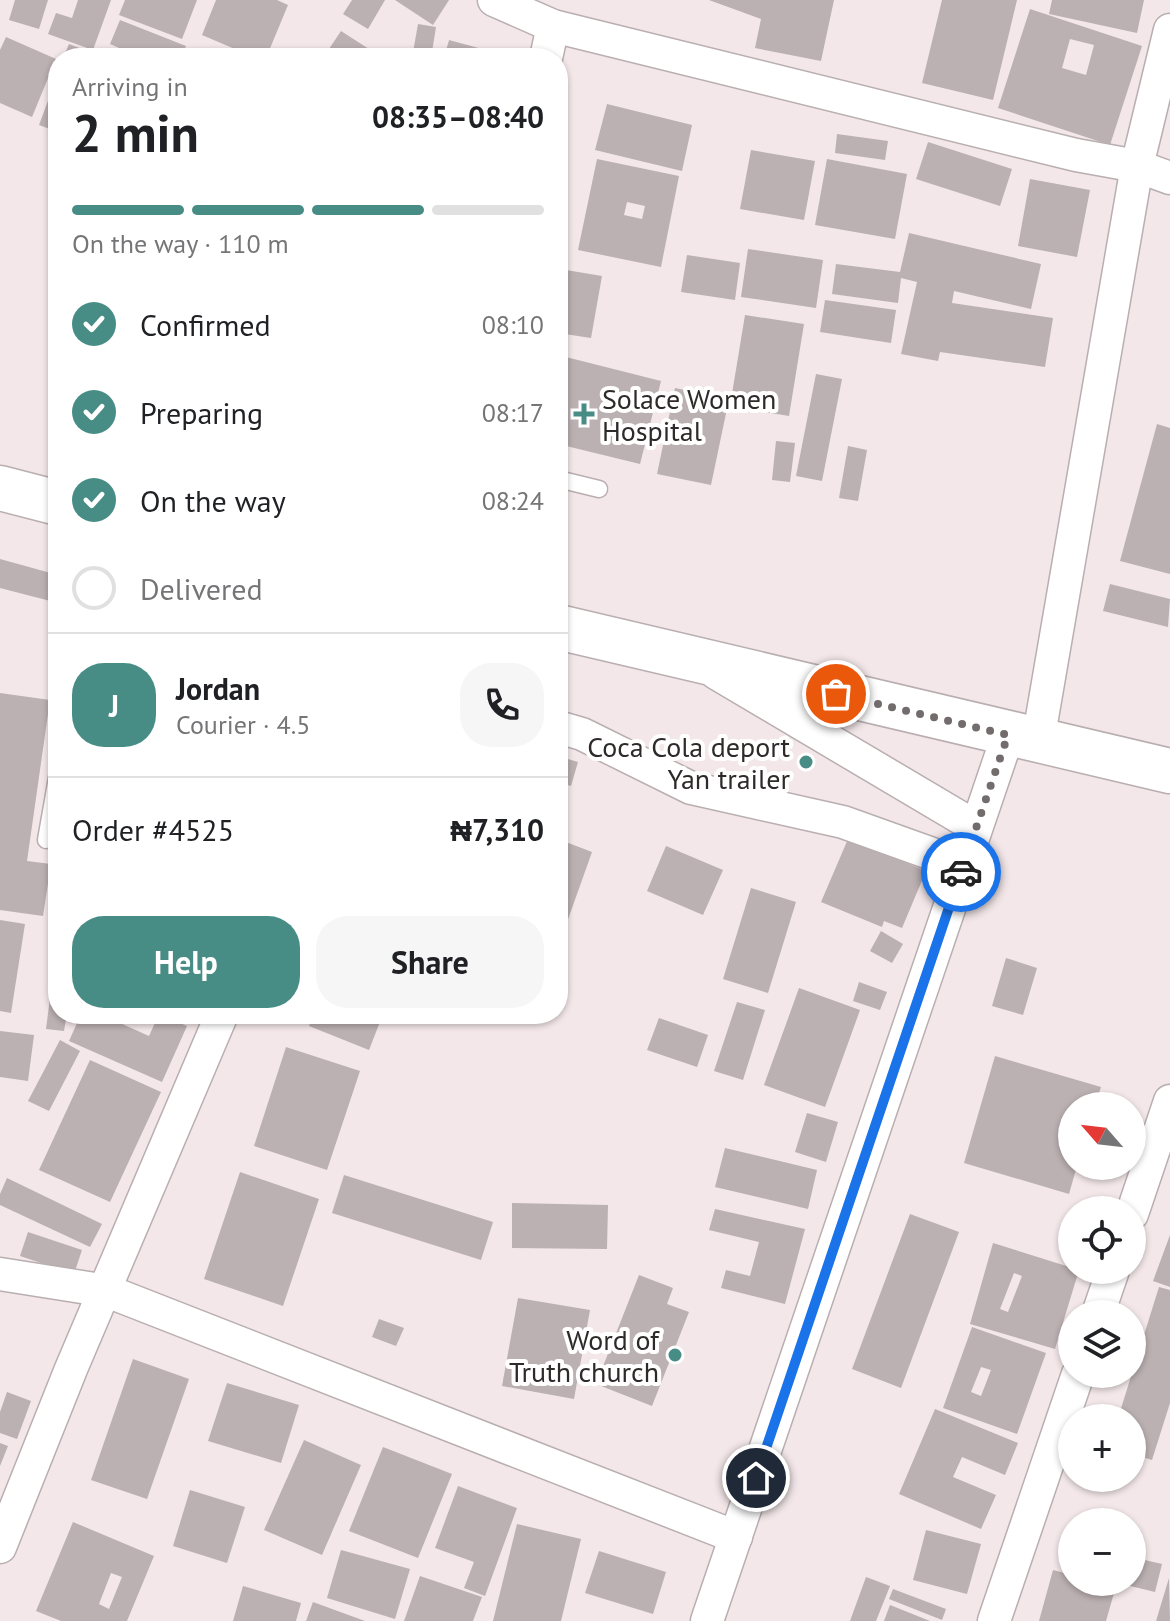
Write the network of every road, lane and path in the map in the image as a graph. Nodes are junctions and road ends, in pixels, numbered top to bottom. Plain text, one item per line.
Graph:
1 (494, 0) edge
2 (553, 26) junction
3 (1170, 30) edge
4 (548, 48) edge
5 (1137, 166) junction
6 (1170, 178) edge
7 (568, 481) edge
8 (0, 488) edge
9 (599, 489) dead end
10 (48, 500) edge
11 (568, 631) edge
12 (693, 659) junction
13 (568, 730) edge
14 (1023, 738) junction
15 (1170, 771) edge
16 (976, 827) junction
17 (48, 829) edge
18 (46, 840) dead end
19 (963, 865) junction
20 (218, 1024) edge
21 (1170, 1101) edge
22 (1138, 1196) edge
23 (0, 1274) edge
24 (107, 1291) junction
25 (1073, 1388) edge
26 (736, 1537) junction
27 (0, 1547) edge
28 (707, 1621) edge
29 (994, 1621) edge

1 - 2 street
2 - 4 street
2 - 5 street
3 - 5 street
5 - 6 street
5 - 14 street
7 - 9 lane
8 - 10 main road
11 - 12 main road
12 - 14 main road
12 - 16 street
13 - 19 street
14 - 15 main road
14 - 16 street
16 - 19 street
17 - 18 lane
19 - 26 street
20 - 24 street
21 - 22 street
23 - 24 street
24 - 26 street
24 - 27 street
25 - 29 street
26 - 28 street

